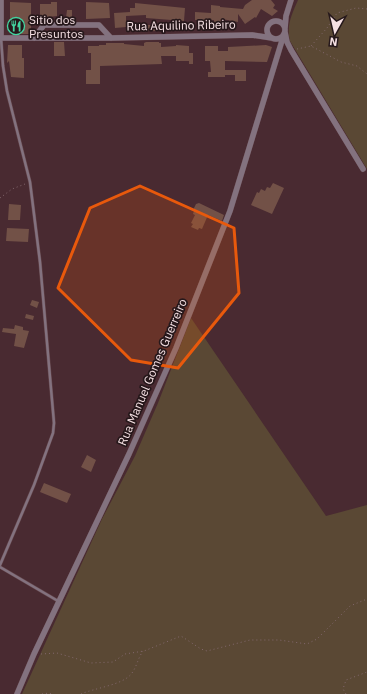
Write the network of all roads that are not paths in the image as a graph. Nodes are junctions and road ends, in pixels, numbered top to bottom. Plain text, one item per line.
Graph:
1 (1, 0) edge
2 (291, 0) edge
3 (287, 11) junction
4 (271, 24) junction
5 (285, 31) junction
6 (252, 35) junction
7 (0, 38) edge
8 (34, 38) junction
9 (111, 38) junction
10 (278, 42) junction
11 (291, 50) junction
12 (361, 169) dead end
13 (0, 566) edge
14 (59, 602) junction
15 (17, 694) edge

1 - 7 street
2 - 3 street
3 - 4 street
3 - 5 street
4 - 5 street
4 - 6 street
4 - 10 street
5 - 10 street
5 - 11 street
6 - 9 street, Rua Aquilino Ribeiro
6 - 10 street, Rua Aquilino Ribeiro
7 - 8 street, Rua Aquilino Ribeiro
7 - 13 lane
8 - 9 street, Rua Aquilino Ribeiro
8 - 9 street, Rua Aquilino Ribeiro
10 - 11 street
10 - 14 street, Rua Manuel Gomes Guerreiro
11 - 12 street
13 - 14 lane
14 - 15 street, Rua Manuel Gomes Guerreiro

